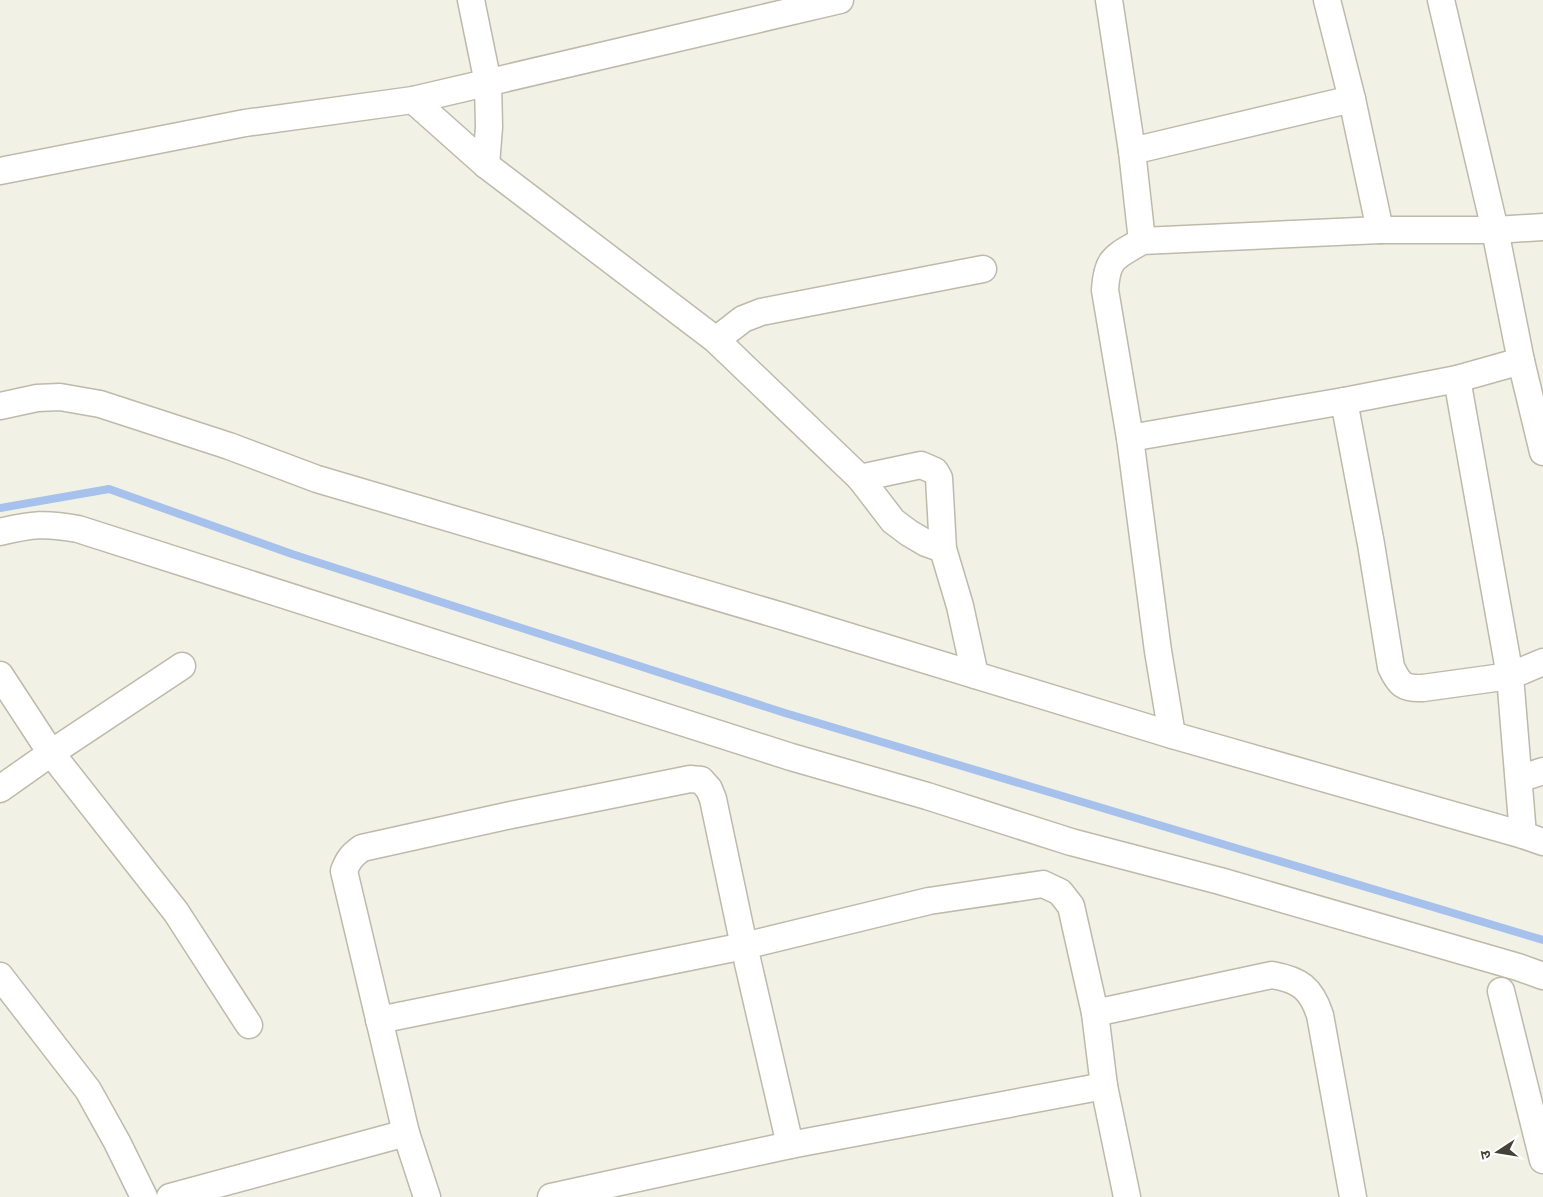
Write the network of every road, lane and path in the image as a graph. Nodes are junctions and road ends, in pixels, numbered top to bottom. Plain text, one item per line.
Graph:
1 (471, 0) edge
2 (840, 0) edge
3 (1109, 0) edge
4 (1327, 0) edge
5 (1441, 0) edge
6 (488, 84) junction
7 (1352, 99) junction
8 (412, 100) junction
9 (1132, 151) junction
10 (486, 165) junction
11 (0, 171) edge
12 (1543, 227) edge
13 (1380, 230) junction
14 (1496, 230) junction
15 (1142, 241) junction
16 (982, 269) dead end
17 (716, 340) junction
18 (1521, 361) junction
19 (1457, 379) junction
20 (1344, 401) junction
21 (0, 406) edge
22 (1130, 438) junction
23 (1543, 452) edge
24 (860, 478) junction
25 (0, 532) edge
26 (943, 549) junction
27 (1543, 662) edge
28 (182, 666) dead end
29 (0, 675) edge
30 (975, 675) junction
31 (1510, 676) junction
32 (1172, 735) junction
33 (51, 753) junction
34 (1531, 775) edge
35 (0, 789) edge
36 (1533, 838) edge
37 (744, 946) junction
38 (0, 976) edge
39 (1543, 976) edge
40 (1501, 991) dead end
41 (1095, 1013) junction
42 (379, 1020) junction
43 (250, 1025) dead end
44 (1104, 1086) junction
45 (406, 1133) junction
46 (790, 1145) junction
47 (1543, 1160) edge
48 (144, 1197) edge
49 (170, 1197) edge
50 (427, 1197) edge
51 (551, 1197) edge
52 (1127, 1197) edge
53 (1353, 1197) edge

1 - 6 street
2 - 6 street
3 - 9 street
4 - 7 street
5 - 14 street
6 - 8 street
6 - 10 street
7 - 9 street
7 - 13 street
8 - 10 street
8 - 11 street
9 - 15 street
10 - 17 street
12 - 14 street
13 - 14 street
13 - 15 street
14 - 18 street
15 - 22 street
16 - 17 street
17 - 24 street
18 - 19 street
18 - 23 street
19 - 20 street
19 - 31 street
20 - 22 street
20 - 31 street
21 - 30 street
22 - 32 street
24 - 26 street
24 - 26 street
25 - 39 street
26 - 30 street
27 - 31 street
28 - 33 street
29 - 33 street
30 - 32 street
31 - 34 street
32 - 36 street
33 - 35 street
33 - 43 street
34 - 36 street
37 - 41 street
37 - 42 street
37 - 42 street
37 - 46 street
38 - 48 street
40 - 47 street
41 - 44 street
41 - 53 street
42 - 45 street
44 - 46 street
44 - 52 street
45 - 49 street
45 - 50 street
46 - 51 street

